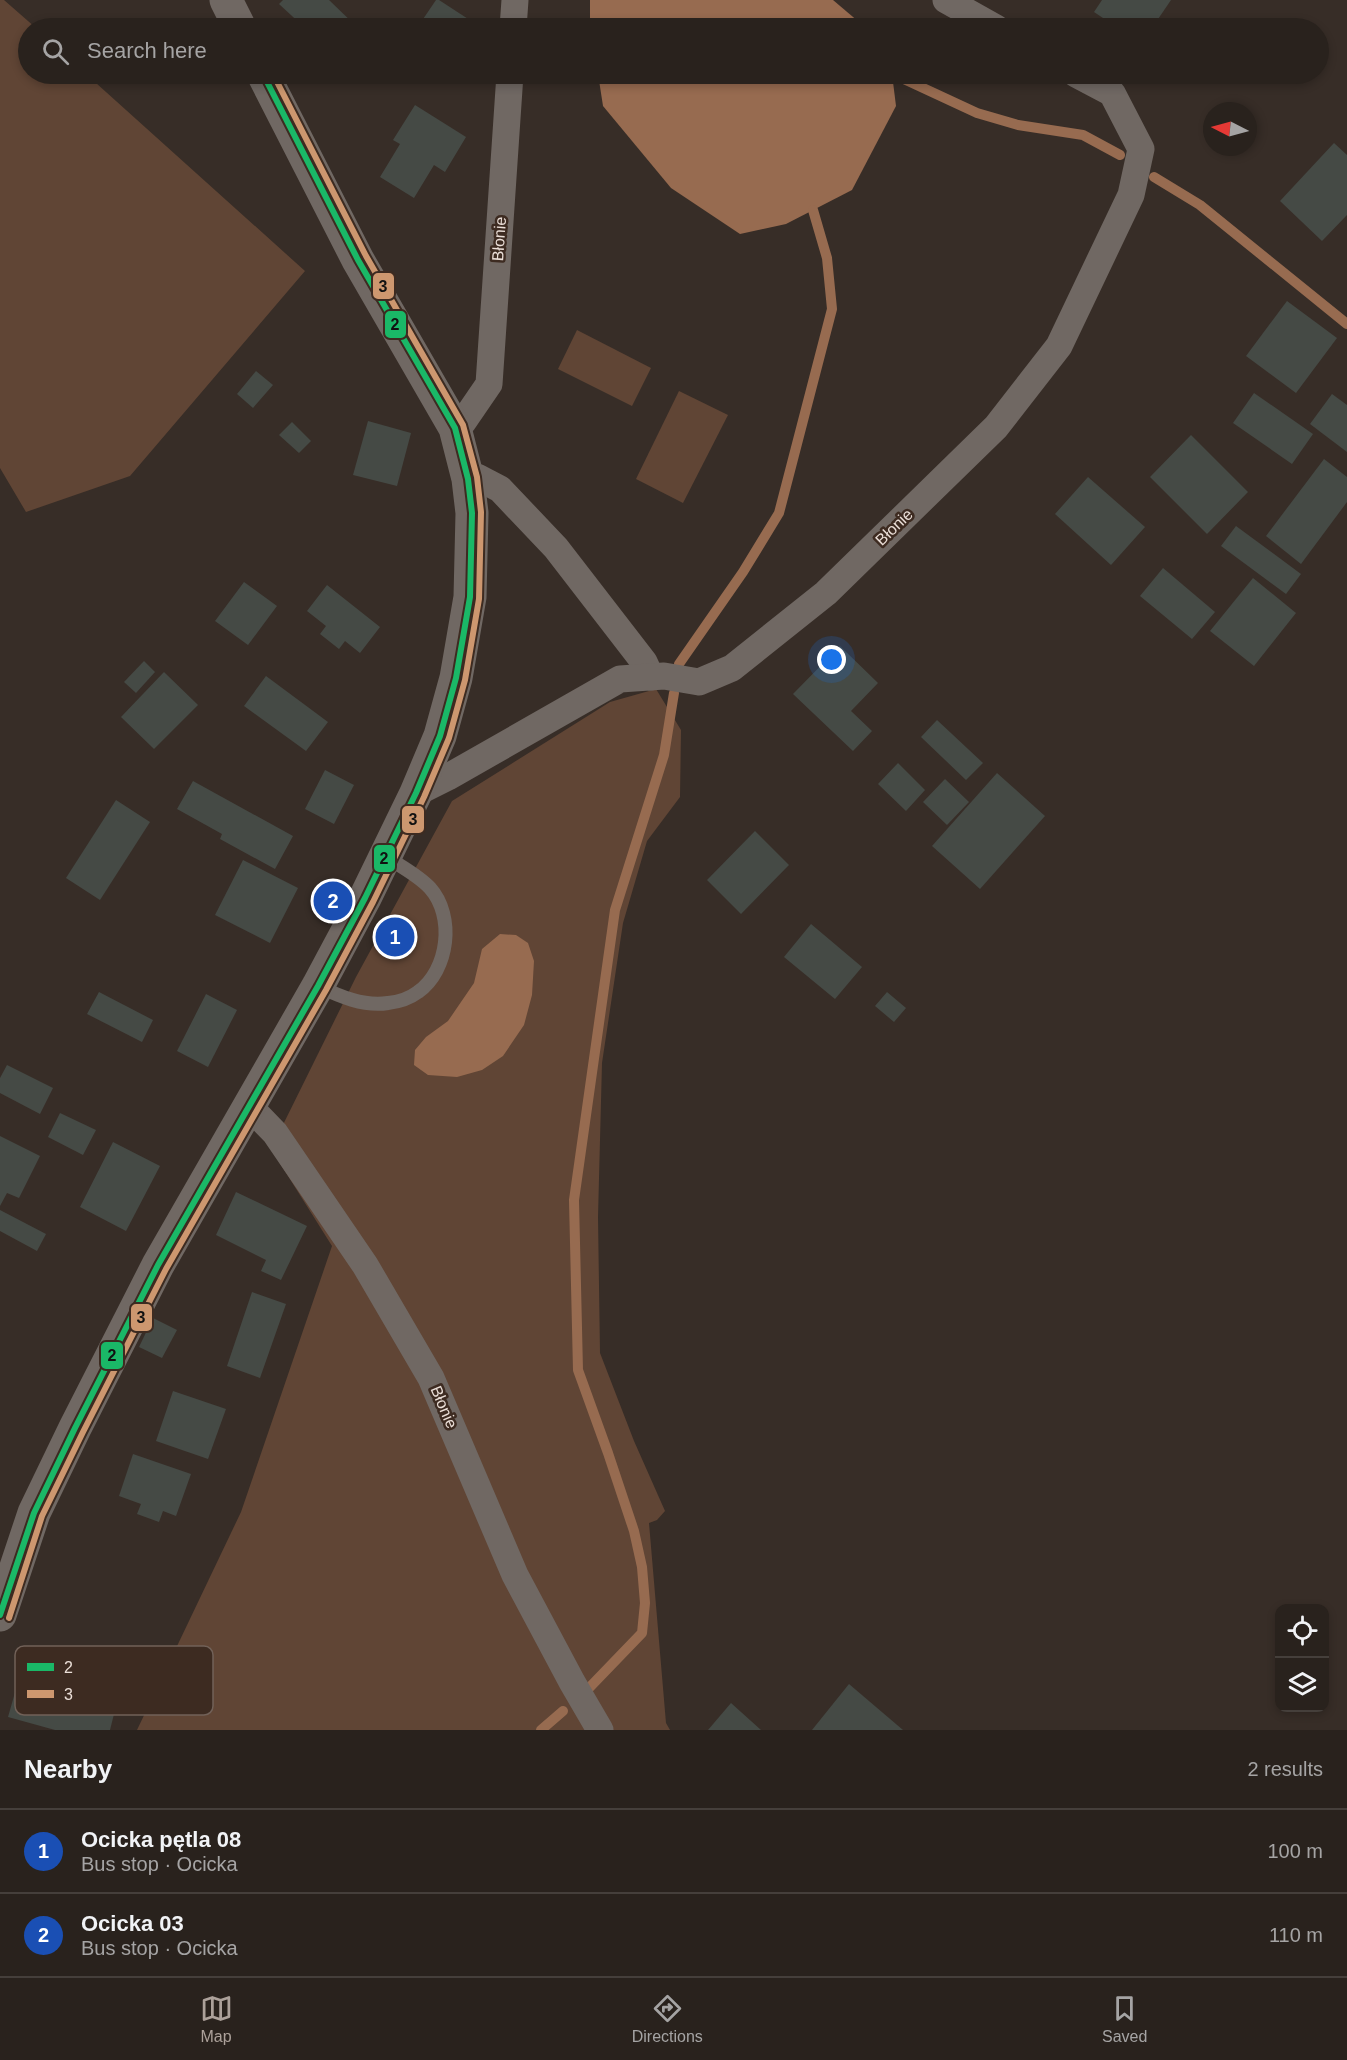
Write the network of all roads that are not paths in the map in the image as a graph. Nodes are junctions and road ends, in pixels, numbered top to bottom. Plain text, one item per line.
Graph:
1 (226, 0) edge
2 (515, 0) edge
3 (946, 0) edge
4 (235, 18) edge
5 (514, 18) edge
6 (978, 18) edge
7 (268, 84) edge
8 (509, 84) edge
9 (1095, 84) edge
10 (455, 428) junction
11 (468, 479) junction
12 (651, 677) junction
13 (416, 793) junction
14 (385, 856) junction
15 (318, 986) junction
16 (249, 1106) junction
17 (0, 1615) edge
18 (600, 1730) edge

1 - 4 street
2 - 5 street
3 - 6 street
7 - 10 street
8 - 10 street, Błonie
9 - 12 street, Błonie
10 - 11 street
11 - 12 street
11 - 13 street
12 - 13 street, Błonie
13 - 14 street
14 - 15 street
14 - 15 lane
15 - 16 street
16 - 17 street
16 - 18 street, Błonie

